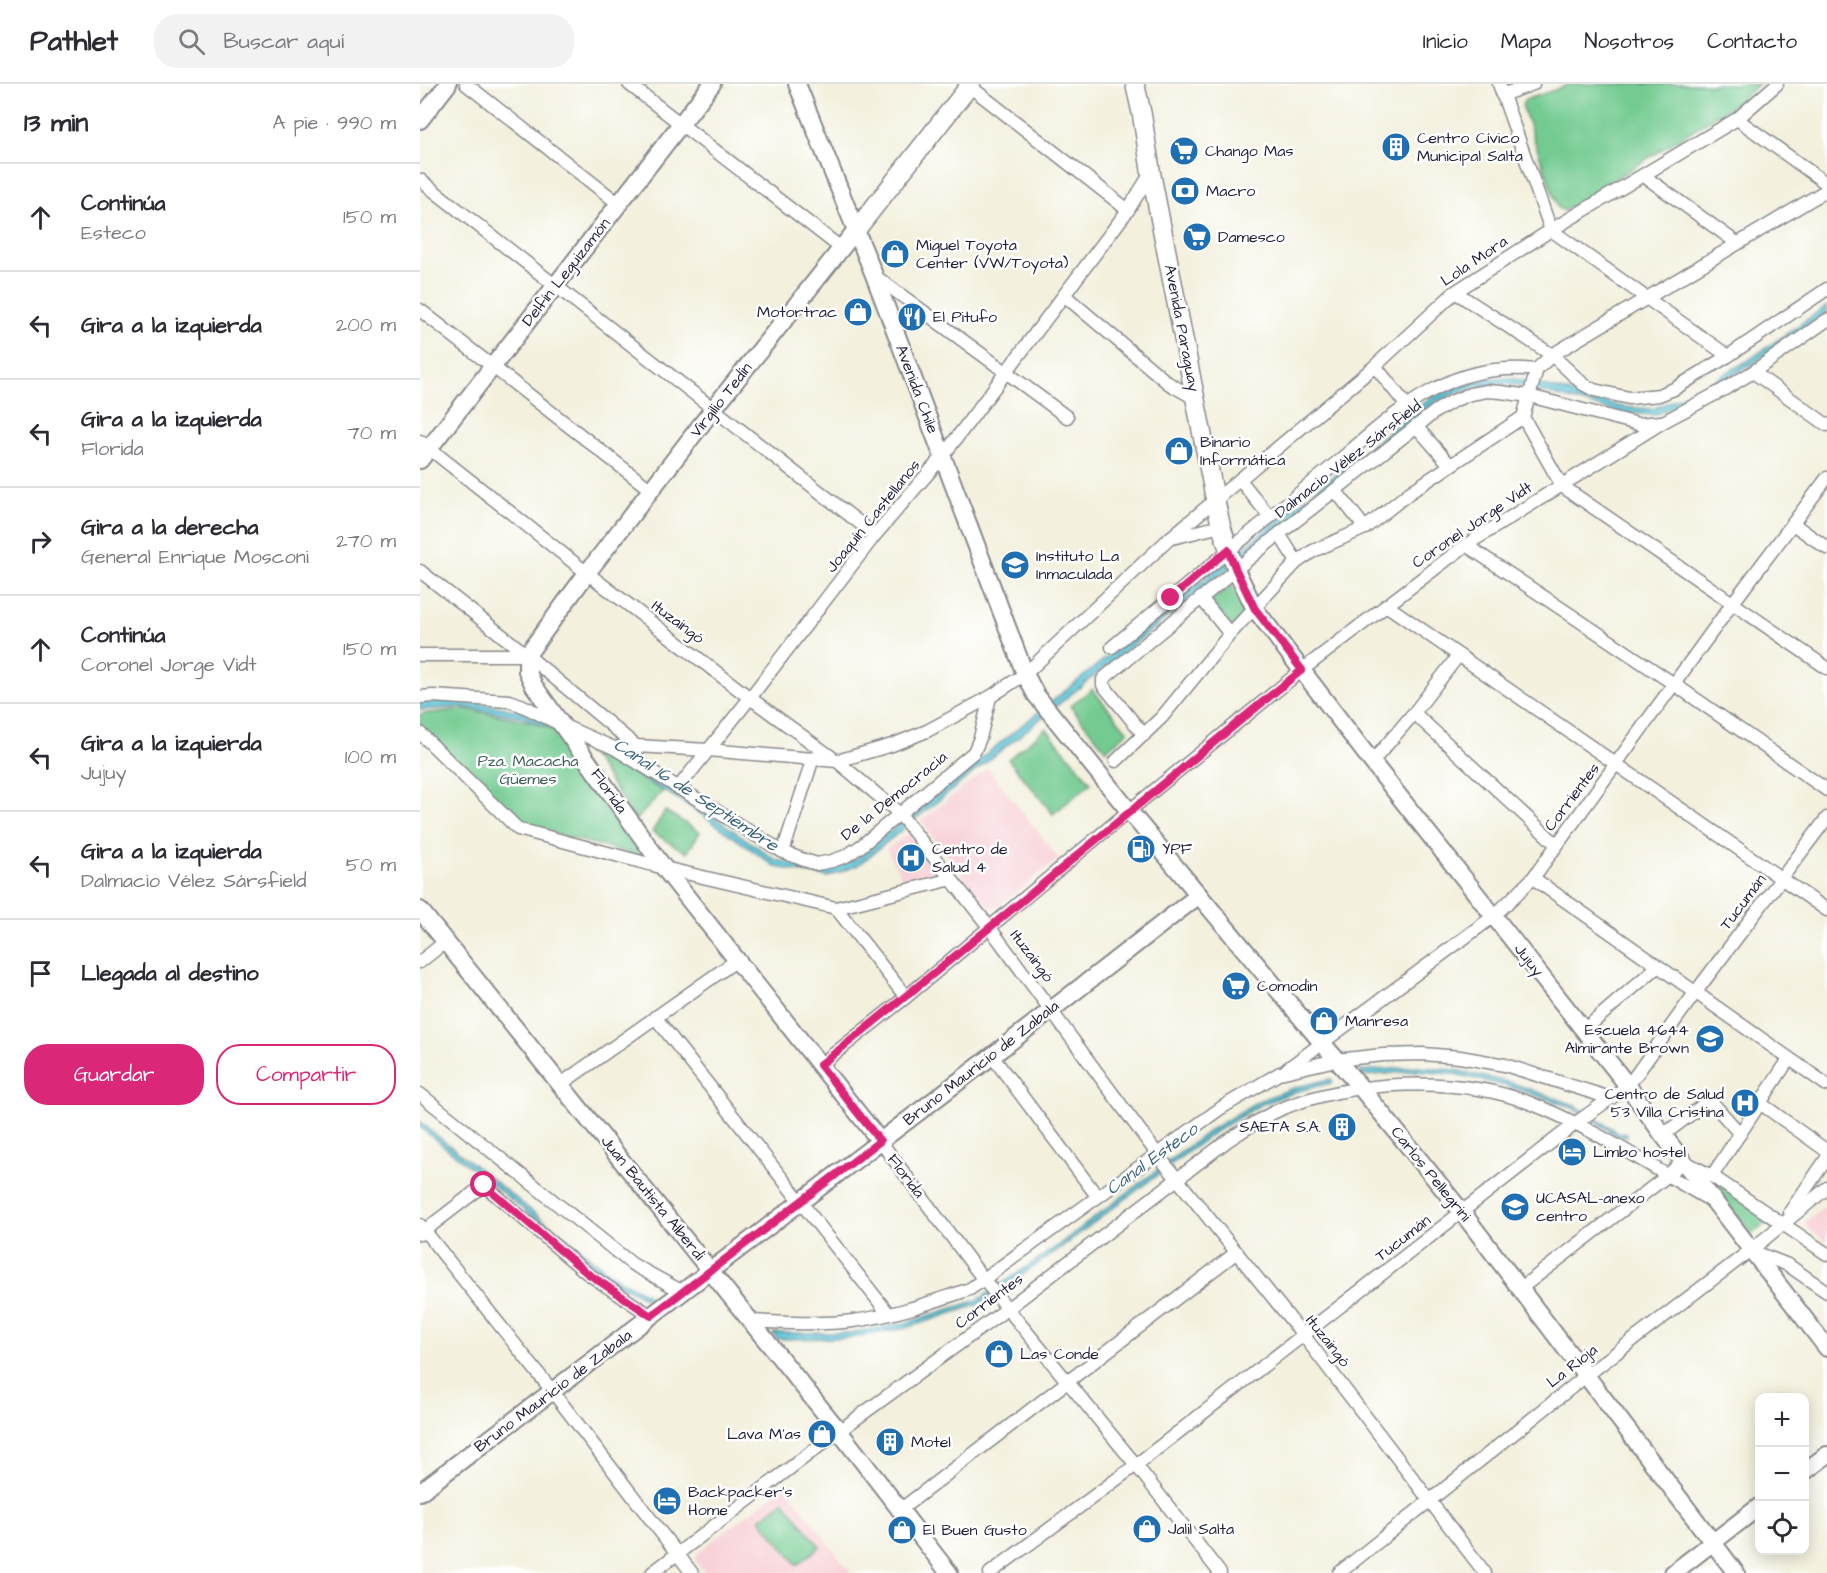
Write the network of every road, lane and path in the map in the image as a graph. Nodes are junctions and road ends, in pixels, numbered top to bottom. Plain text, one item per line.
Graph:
1 (448, 84) edge
2 (466, 84) edge
3 (629, 84) edge
4 (712, 84) edge
5 (797, 84) edge
6 (1135, 84) edge
7 (1142, 84) edge
8 (1533, 84) edge
9 (1777, 84) edge
10 (969, 85) edge
11 (1501, 89) edge
12 (1142, 115) junction
13 (420, 120) edge
14 (1737, 120) junction
15 (681, 124) junction
16 (1151, 173) junction
17 (1644, 176) junction
18 (420, 180) edge
19 (1827, 184) edge
20 (1827, 190) edge
21 (619, 204) junction
22 (1128, 210) junction
23 (856, 230) junction
24 (1551, 230) junction
25 (1737, 243) junction
26 (841, 248) junction
27 (874, 275) junction
28 (555, 286) junction
29 (1827, 289) edge
30 (1455, 292) junction
31 (1064, 295) junction
32 (1648, 298) junction
33 (420, 310) edge
34 (1827, 320) edge
35 (1552, 355) junction
36 (1728, 356) junction
37 (493, 366) junction
38 (1375, 366) junction
39 (1006, 372) junction
40 (1753, 372) junction
41 (1535, 374) junction
42 (1529, 396) junction
43 (1196, 399) junction
44 (1407, 406) junction
45 (714, 408) junction
46 (1067, 417) dead end
47 (1523, 417) junction
48 (1663, 422) junction
49 (1827, 425) edge
50 (1416, 426) junction
51 (423, 450) edge
52 (943, 456) junction
53 (1450, 465) junction
54 (1827, 478) edge
55 (1240, 480) junction
56 (1562, 486) junction
57 (651, 490) junction
58 (1335, 490) junction
59 (1215, 500) junction
60 (1270, 517) junction
61 (1793, 524) junction
62 (1221, 526) junction
63 (1365, 528) junction
64 (1279, 534) junction
65 (875, 536) junction
66 (1170, 538) junction
67 (1466, 545) junction
68 (1827, 548) edge
69 (1228, 550) junction
70 (1297, 562) junction
71 (1236, 570) junction
72 (420, 571) edge
73 (587, 573) junction
74 (1201, 598) junction
75 (1732, 604) junction
76 (1386, 605) junction
77 (1255, 609) junction
78 (1230, 634) junction
79 (1112, 647) dead end
80 (420, 655) edge
81 (527, 655) junction
82 (1458, 656) junction
83 (1827, 668) edge
84 (1302, 670) junction
85 (1025, 674) junction
86 (1674, 684) junction
87 (420, 697) edge
88 (990, 697) junction
89 (750, 698) junction
90 (1414, 713) junction
91 (564, 726) junction
92 (420, 733) edge
93 (1144, 735) junction
94 (636, 746) junction
95 (614, 748) junction
96 (708, 750) junction
97 (813, 758) junction
98 (837, 761) junction
99 (1116, 761) dead end
100 (1372, 762) junction
101 (1616, 765) junction
102 (1110, 787) joint
103 (678, 788) junction
104 (1827, 790) edge
105 (1129, 811) junction
106 (899, 813) junction
107 (1827, 818) edge
108 (1557, 845) junction
109 (783, 852) junction
110 (664, 868) junction
111 (1533, 878) junction
112 (952, 879) junction
113 (1781, 879) junction
114 (1199, 895) junction
115 (836, 908) junction
116 (420, 910) edge
117 (1827, 910) edge
118 (1494, 916) junction
119 (990, 928) junction
120 (445, 942) junction
121 (737, 960) junction
122 (420, 962) edge
123 (1657, 967) junction
124 (1695, 993) junction
125 (906, 997) junction
126 (1051, 1009) junction
127 (655, 1017) junction
128 (1584, 1030) junction
129 (1323, 1044) junction
130 (992, 1056) junction
131 (1789, 1059) junction
132 (1336, 1060) junction
133 (820, 1065) junction
134 (1280, 1073) junction
135 (561, 1083) junction
136 (1827, 1085) edge
137 (1628, 1086) junction
138 (1361, 1088) junction
139 (420, 1094) edge
140 (1610, 1098) junction
141 (1760, 1103) junction
142 (1579, 1122) junction
143 (1740, 1134) junction
144 (1664, 1136) junction
145 (880, 1141) junction
146 (1827, 1150) edge
147 (1159, 1156) junction
148 (1827, 1158) edge
149 (1683, 1161) junction
150 (1175, 1176) junction
151 (1667, 1176) junction
152 (1712, 1176) junction
153 (1827, 1188) edge
154 (1097, 1196) junction
155 (800, 1202) junction
156 (1715, 1203) junction
157 (1462, 1212) junction
158 (1783, 1223) junction
159 (421, 1230) edge
160 (1751, 1250) junction
161 (1237, 1252) junction
162 (1827, 1254) edge
163 (711, 1271) junction
164 (986, 1283) junction
165 (1521, 1288) junction
166 (683, 1292) junction
167 (1827, 1292) edge
168 (1004, 1306) junction
169 (888, 1313) junction
170 (651, 1316) junction
171 (751, 1321) junction
172 (1304, 1336) junction
173 (1827, 1348) edge
174 (1587, 1375) junction
175 (1068, 1383) junction
176 (553, 1392) junction
177 (839, 1431) junction
178 (1827, 1455) edge
179 (1136, 1466) junction
180 (1809, 1468) edge
181 (420, 1492) edge
182 (1430, 1501) junction
183 (900, 1510) junction
184 (1755, 1510) edge
185 (1713, 1542) junction
186 (677, 1554) junction
187 (652, 1573) edge
188 (692, 1573) edge
189 (949, 1573) edge
190 (990, 1573) edge
191 (1220, 1573) edge
192 (1339, 1573) edge
193 (1485, 1573) edge
194 (1673, 1573) edge
195 (1736, 1573) edge

1 - 13 street
2 - 21 street
3 - 15 street
4 - 15 street, Delfín Leguizamón
5 - 23 street, Avenida Chile
6 - 12 main road, Avenida Paraguay
7 - 12 main road
8 - 11 street
9 - 14 street, Lola Mora
10 - 22 street
10 - 23 main road, Virgilio Tedín
11 - 24 street
12 - 16 main road, Avenida Paraguay
14 - 17 street, Lola Mora
14 - 19 street
15 - 21 street, Delfín Leguizamón
15 - 26 street
16 - 22 street, Joaquín Castellanos
16 - 43 main road, Avenida Paraguay
17 - 24 street, Lola Mora
17 - 25 street
18 - 28 street
20 - 25 street
21 - 28 street, Delfín Leguizamón
22 - 31 street, Joaquín Castellanos
23 - 26 street, Virgilio Tedín
23 - 27 street, Avenida Chile
24 - 30 street, Lola Mora
24 - 32 street
25 - 32 street
26 - 45 street, Virgilio Tedín
27 - 39 street
27 - 52 street, Avenida Chile
28 - 37 street, Delfín Leguizamón
28 - 45 street
29 - 36 street
30 - 35 street
30 - 38 street, Lola Mora
31 - 39 street, Joaquín Castellanos
31 - 43 street
32 - 35 street
32 - 36 street
33 - 37 street
34 - 40 street, Coronel Jorge Vidt
35 - 36 street
35 - 41 street
37 - 51 street, Delfín Leguizamón
37 - 57 street
38 - 44 street
38 - 55 street, Lola Mora
39 - 46 street
39 - 52 street, Joaquín Castellanos
40 - 48 street, Coronel Jorge Vidt
40 - 49 street
41 - 42 street
41 - 44 street, Dalmacio Vélez Sársfield
42 - 47 street
42 - 48 street, Dalmacio Vélez Sársfield
42 - 50 street, Dalmacio Vélez Sársfield
43 - 59 main road, Avenida Paraguay
44 - 60 street, Dalmacio Vélez Sársfield
45 - 57 street, Virgilio Tedín
45 - 65 street
47 - 53 street
47 - 56 street
48 - 56 street, Coronel Jorge Vidt
50 - 53 street
50 - 58 street, Dalmacio Vélez Sársfield
51 - 73 street, Ituzaingó
52 - 65 street, Joaquín Castellanos
52 - 85 street, Avenida Chile
53 - 63 street
54 - 61 street, Corrientes
55 - 59 street, Lola Mora
55 - 60 street
56 - 67 street, Coronel Jorge Vidt
56 - 75 street
57 - 73 street, Virgilio Tedín
58 - 63 street
58 - 64 street, Dalmacio Vélez Sársfield
59 - 62 main road, Avenida Paraguay
59 - 66 street, Lola Mora
60 - 69 street, Dalmacio Vélez Sársfield
61 - 68 street
61 - 75 street, Corrientes
62 - 66 street
62 - 69 main road, Avenida Paraguay
63 - 70 street
64 - 70 street
64 - 71 street, Dalmacio Vélez Sársfield
65 - 89 street, Joaquín Castellanos
66 - 85 street, Lola Mora
67 - 76 street, Coronel Jorge Vidt
67 - 86 street
69 - 71 street, Avenida Paraguay
69 - 79 street, Dalmacio Vélez Sársfield
70 - 77 street
71 - 74 street, Dalmacio Vélez Sársfield
71 - 77 street, Jujuy
72 - 81 street
73 - 81 street, Virgilio Tedín
73 - 89 street, Ituzaingó
74 - 78 street
74 - 93 street, Dalmacio Vélez Sársfield
75 - 83 street
75 - 86 street, Corrientes
76 - 82 street
76 - 84 street, Coronel Jorge Vidt
77 - 78 street
77 - 84 street, Jujuy
78 - 93 street
80 - 81 street
81 - 91 street
81 - 94 street
82 - 90 street
82 - 101 street
84 - 100 street, Jujuy
84 - 105 street, Coronel Jorge Vidt
85 - 88 street, Lola Mora
85 - 102 street, Avenida Chile
86 - 101 street, Corrientes
86 - 104 street
87 - 91 street, De la Democracia
88 - 98 street, Lola Mora
88 - 106 street, De la Democracia
89 - 96 street, Joaquín Castellanos
89 - 98 street, Ituzaingó
90 - 100 street
90 - 108 street
91 - 95 street, De la Democracia
91 - 110 street, Florida
92 - 110 street
93 - 99 street
94 - 95 street
94 - 96 street
95 - 103 street, De la Democracia
96 - 97 street
96 - 103 street, Joaquín Castellanos
97 - 98 street
97 - 109 street
98 - 106 street, Ituzaingó
100 - 118 street, Jujuy
101 - 108 street, Corrientes
101 - 113 street
102 - 105 street, Carlos Pellegrini
103 - 109 street, De la Democracia
105 - 114 street, Carlos Pellegrini
105 - 119 street, Coronel Jorge Vidt
106 - 109 street, De la Democracia
106 - 112 street, Ituzaingó
107 - 113 street, Tucumán
108 - 111 street, Corrientes
110 - 115 street
110 - 121 street, Florida
111 - 118 street, Corrientes
111 - 123 street
112 - 115 street
112 - 119 street, Ituzaingó
113 - 117 street
113 - 124 street, Tucumán
114 - 126 street, Bruno Mauricio de Zabala
114 - 129 street, Carlos Pellegrini
115 - 125 street
116 - 120 street, Juan Bautista Alberdi
118 - 128 street, Jujuy
118 - 129 street, Corrientes
119 - 125 street, Coronel Jorge Vidt
119 - 126 street, Ituzaingó
120 - 122 street
120 - 135 street, Juan Bautista Alberdi
121 - 127 street
121 - 133 street, Florida
123 - 124 street
123 - 128 street
124 - 131 street
124 - 137 street, Tucumán
125 - 133 street, Coronel Jorge Vidt
126 - 130 street, Bruno Mauricio de Zabala
126 - 147 street, Ituzaingó
127 - 135 street
127 - 155 street
128 - 137 street, Jujuy
129 - 132 street, Carlos Pellegrini
129 - 134 street, Corrientes
130 - 145 street, Bruno Mauricio de Zabala
130 - 154 street
131 - 136 street
131 - 141 street
132 - 134 street, Corrientes
132 - 138 street, Carlos Pellegrini
132 - 140 street, Corrientes
133 - 145 street, Florida
134 - 147 street, Corrientes
135 - 163 street, Juan Bautista Alberdi
137 - 140 street, Tucumán
137 - 144 street, Jujuy
138 - 142 street, Corrientes
138 - 150 street, Corrientes
138 - 157 street, Carlos Pellegrini
139 - 166 street
140 - 142 street, Tucumán
141 - 143 street
141 - 146 street
142 - 151 street, Corrientes
142 - 157 street, Tucumán
143 - 144 street
143 - 152 street
144 - 149 street, Jujuy
145 - 155 street, Bruno Mauricio de Zabala
145 - 164 street, Florida
147 - 150 street, Ituzaingó
147 - 154 street, Corrientes
148 - 158 street
149 - 151 street
149 - 152 street
149 - 156 street, Jujuy
150 - 161 street, Ituzaingó
150 - 168 street, Corrientes
151 - 156 street, Corrientes
151 - 165 street
152 - 158 street
153 - 158 street, La Rioja
154 - 164 street, Corrientes
155 - 163 street, Bruno Mauricio de Zabala
155 - 169 street
156 - 160 street, Jujuy
157 - 165 street, Carlos Pellegrini
157 - 172 street, Tucumán
158 - 160 street, La Rioja
158 - 162 street
159 - 170 street
159 - 176 street
160 - 167 street
160 - 173 street, Jujuy
160 - 174 street, La Rioja
161 - 172 street, Ituzaingó
161 - 175 street
163 - 166 street, Bruno Mauricio de Zabala
163 - 171 street, Juan Bautista Alberdi
164 - 168 street, Florida
164 - 169 street, Corrientes
165 - 174 street, Carlos Pellegrini
166 - 170 street, Bruno Mauricio de Zabala
168 - 175 street, Florida
168 - 177 street, Corrientes
169 - 171 street, Corrientes
170 - 176 street, Bruno Mauricio de Zabala
171 - 177 street, Juan Bautista Alberdi
172 - 179 street, Tucumán
172 - 182 street, Ituzaingó
174 - 182 street, La Rioja
174 - 185 street, Carlos Pellegrini
175 - 179 street, Florida
175 - 183 street
176 - 181 street, Bruno Mauricio de Zabala
176 - 186 street
177 - 183 street, Juan Bautista Alberdi
177 - 186 street, Corrientes
178 - 180 street
179 - 190 street, Tucumán
179 - 191 street, Florida
182 - 192 street, La Rioja
182 - 193 street, Ituzaingó
183 - 189 street, Juan Bautista Alberdi
184 - 185 street
185 - 194 street
185 - 195 street, Carlos Pellegrini
186 - 187 street, Corrientes
186 - 188 street

